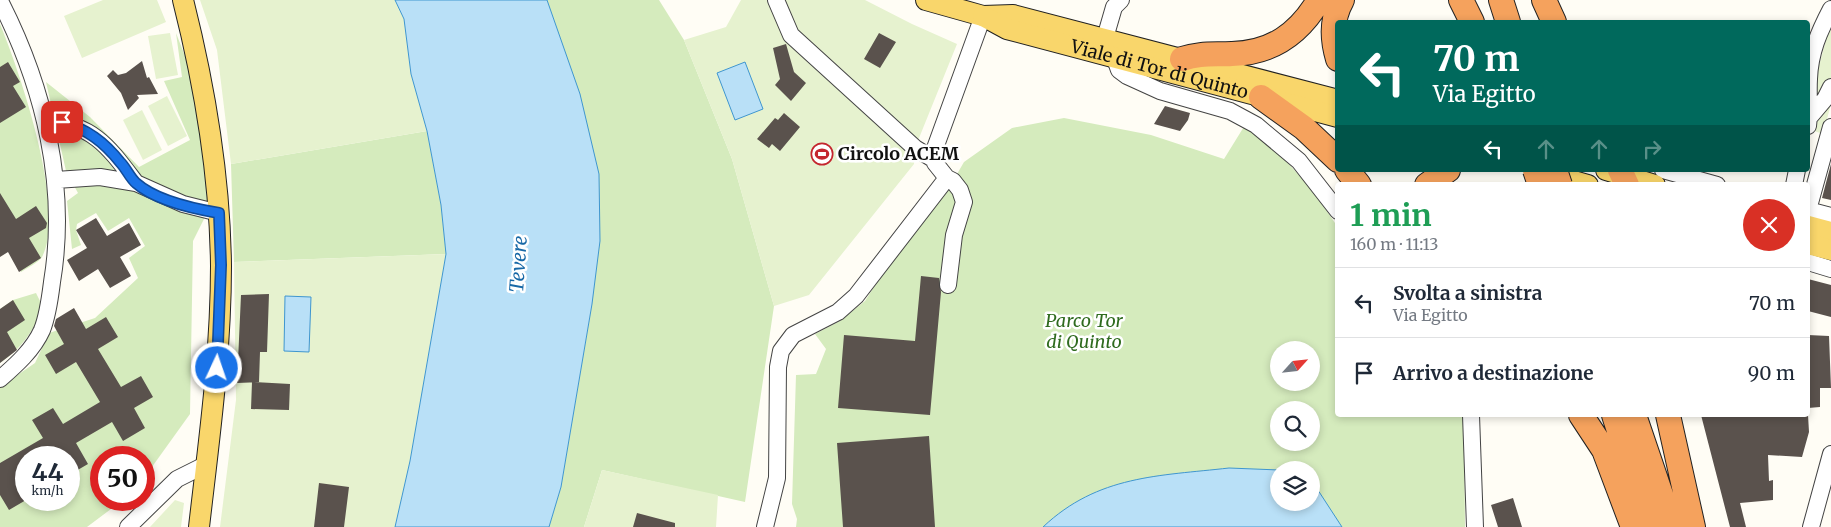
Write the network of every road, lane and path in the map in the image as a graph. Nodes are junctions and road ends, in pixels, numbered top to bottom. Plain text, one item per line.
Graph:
1 (183, 0) edge
2 (776, 0) edge
3 (926, 0) edge
4 (1121, 0) edge
5 (1319, 0) edge
6 (1342, 0) edge
7 (1460, 0) edge
8 (1479, 0) edge
9 (1501, 0) edge
10 (1544, 0) edge
11 (0, 1) edge
12 (1831, 9) edge
13 (983, 16) junction
14 (1336, 20) edge
15 (1471, 20) edge
16 (1485, 20) edge
17 (1507, 20) edge
18 (1553, 20) edge
19 (1335, 22) edge
20 (1105, 38) junction
21 (1335, 46) edge
22 (1115, 59) junction
23 (1172, 65) junction
24 (1810, 69) edge
25 (1831, 87) edge
26 (1173, 94) junction
27 (1261, 97) junction
28 (1335, 99) edge
29 (1335, 116) edge
30 (1810, 119) edge
31 (45, 120) junction
32 (1831, 126) edge
33 (1335, 157) edge
34 (933, 159) junction
35 (1349, 172) edge
36 (1445, 172) edge
37 (1542, 172) edge
38 (1670, 172) edge
39 (1621, 174) edge
40 (947, 178) junction
41 (56, 180) junction
42 (1357, 182) edge
43 (1431, 182) edge
44 (1577, 182) edge
45 (1646, 182) edge
46 (1706, 182) edge
47 (136, 183) junction
48 (1810, 203) edge
49 (1335, 207) edge
50 (1810, 211) edge
51 (219, 213) junction
52 (1831, 216) edge
53 (1810, 227) edge
54 (1831, 232) edge
55 (1810, 245) edge
56 (1831, 250) edge
57 (1810, 263) edge
58 (1831, 269) edge
59 (948, 285) dead end
60 (0, 379) edge
61 (1471, 417) edge
62 (1582, 417) edge
63 (1615, 417) edge
64 (1635, 417) edge
65 (1668, 417) edge
66 (1831, 454) edge
67 (207, 464) junction
68 (128, 527) edge
69 (199, 527) edge
70 (765, 527) edge
71 (1475, 527) edge
72 (1633, 527) edge
73 (1650, 527) edge
74 (1672, 527) edge
75 (1693, 527) edge
76 (1811, 527) edge

1 - 51 main road
2 - 34 street
3 - 13 main road, Viale di Tor di Quinto
4 - 20 street
5 - 23 highway
6 - 14 highway
7 - 15 highway
8 - 16 highway
9 - 17 highway
10 - 18 highway
11 - 31 street
12 - 24 street
13 - 20 main road, Viale di Tor di Quinto
13 - 22 main road, Viale di Tor di Quinto
13 - 34 street
19 - 21 highway
20 - 23 main road, Viale di Tor di Quinto
22 - 23 main road, Viale di Tor di Quinto
22 - 26 street
23 - 26 street
23 - 27 main road, Viale di Tor di Quinto
23 - 28 main road, Viale di Tor di Quinto
25 - 30 street
26 - 49 street
27 - 29 main road, Viale di Tor di Quinto
27 - 33 highway
31 - 41 street
31 - 47 street
32 - 48 street
34 - 40 street
35 - 42 highway
36 - 43 highway
37 - 44 main road
38 - 46 street
39 - 45 main road
40 - 59 street
40 - 70 street
41 - 47 street
41 - 60 street
47 - 51 street
50 - 52 street
51 - 67 main road
53 - 54 main road
55 - 56 main road
57 - 58 street
61 - 71 street
62 - 72 highway
63 - 73 highway
64 - 74 highway
65 - 75 highway
66 - 76 street
67 - 68 street
67 - 69 main road

